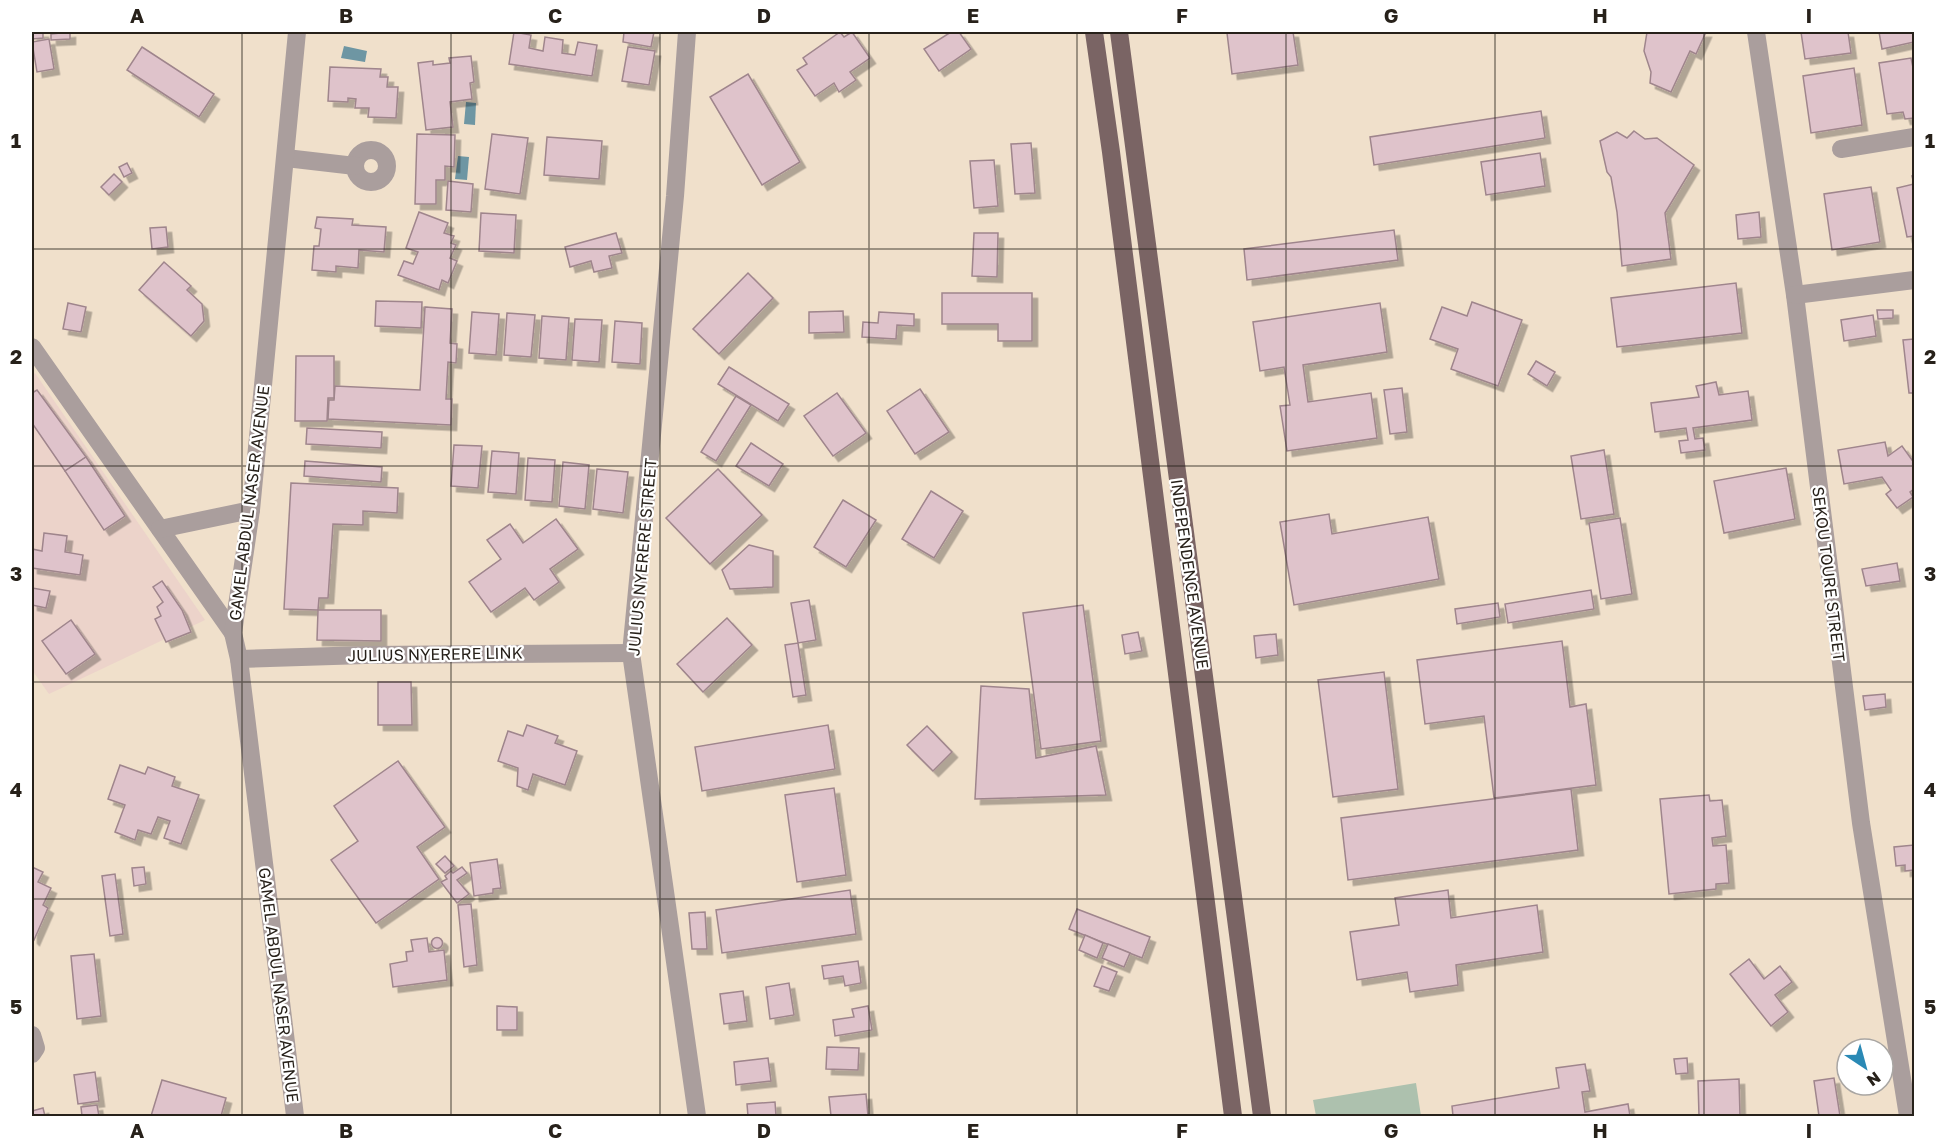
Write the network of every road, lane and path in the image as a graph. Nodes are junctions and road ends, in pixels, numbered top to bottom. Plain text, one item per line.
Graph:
1 (297, 32) edge
2 (687, 32) edge
3 (1094, 32) edge
4 (1119, 32) edge
5 (1756, 32) edge
6 (1914, 137) edge
7 (1841, 149) dead end
8 (286, 158) junction
9 (355, 166) dead end
10 (1914, 280) edge
11 (1795, 295) junction
12 (32, 347) edge
13 (251, 510) junction
14 (160, 529) junction
15 (233, 633) junction
16 (631, 653) junction
17 (239, 659) junction
18 (32, 1035) edge
19 (32, 1054) edge
20 (295, 1116) edge
21 (697, 1116) edge
22 (1233, 1116) edge
23 (1262, 1116) edge
24 (1908, 1116) edge

1 - 8 street, GAMEL ABDUL NASER AVENUE
2 - 16 street, JULIUS NYERERE STREET
3 - 22 main road, INDEPENDENCE AVENUE
4 - 23 main road, INDEPENDENCE AVENUE
5 - 11 street, SEKOU TOURE STREET
6 - 7 street
8 - 9 street
8 - 13 street, GAMEL ABDUL NASER AVENUE
10 - 11 street
11 - 24 street, SEKOU TOURE STREET
12 - 14 street
13 - 14 street
13 - 15 street, GAMEL ABDUL NASER AVENUE
14 - 15 street
15 - 17 street, GAMEL ABDUL NASER AVENUE
16 - 17 street, JULIUS NYERERE LINK
16 - 21 street, JULIUS NYERERE STREET
17 - 20 street, GAMEL ABDUL NASER AVENUE
18 - 19 street

